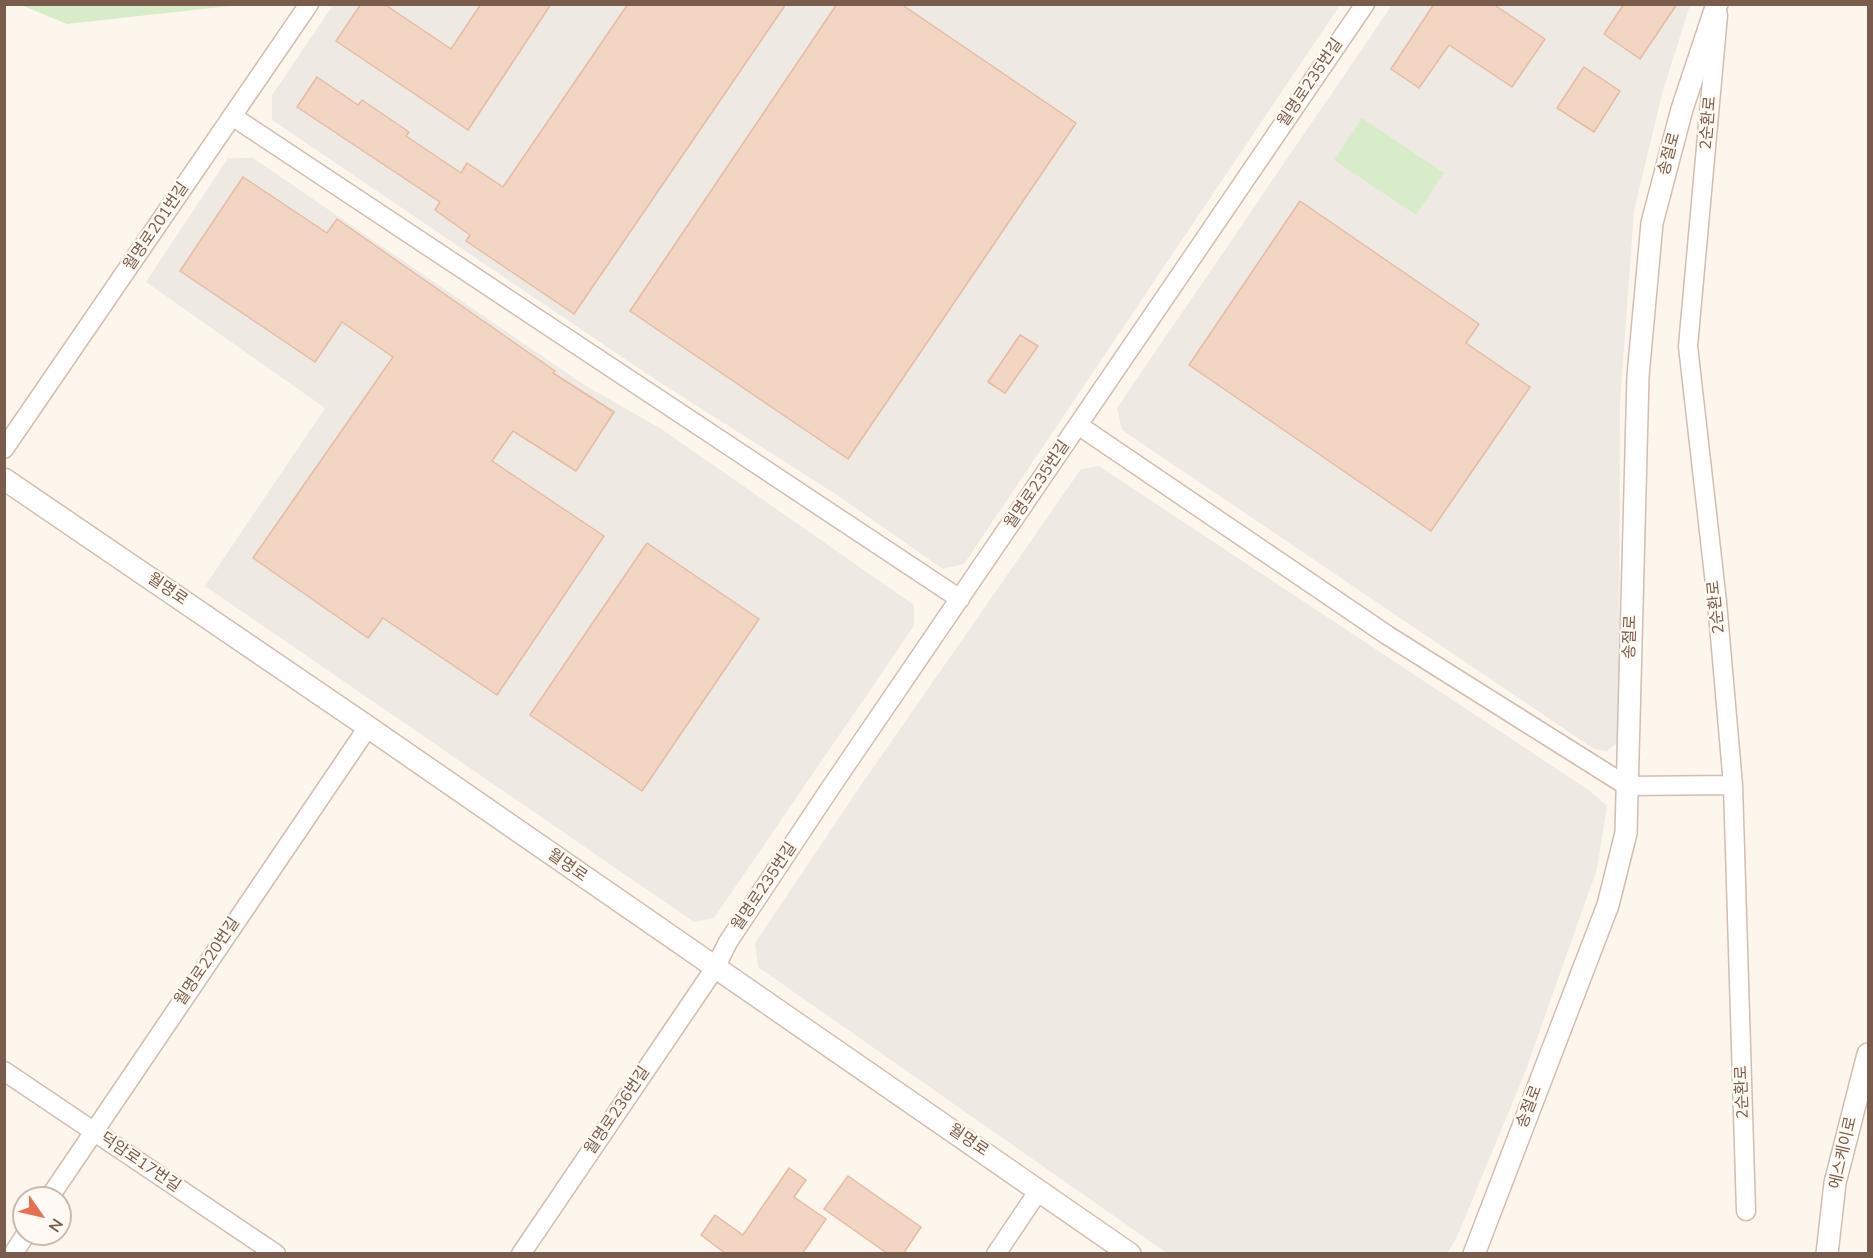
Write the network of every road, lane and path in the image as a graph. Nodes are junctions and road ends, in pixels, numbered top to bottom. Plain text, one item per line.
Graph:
1 (309, 4) edge
2 (1365, 4) edge
3 (1718, 4) edge
4 (232, 116) junction
5 (1078, 425) junction
6 (4, 449) edge
7 (4, 479) edge
8 (960, 599) junction
9 (368, 727) junction
10 (1733, 785) junction
11 (1627, 786) junction
12 (715, 968) junction
13 (1869, 1054) edge
14 (4, 1071) edge
15 (93, 1132) junction
16 (57, 1186) edge
17 (1039, 1190) junction
18 (1746, 1211) dead end
19 (276, 1254) edge
20 (521, 1254) edge
21 (996, 1254) edge
22 (1130, 1254) edge
23 (1474, 1254) edge
24 (1827, 1254) edge

1 - 4 street, 월명로201번길
2 - 5 street, 월명로235번길
3 - 10 street, 2순환로
3 - 11 street, 송절로
4 - 6 street, 월명로201번길
4 - 8 street
5 - 8 street, 월명로235번길
5 - 11 street
7 - 9 street, 월명로
8 - 12 street, 월명로235번길
9 - 12 street, 월명로
9 - 15 street, 월명로220번길
10 - 11 street
10 - 18 street, 2순환로
11 - 23 street, 송절로
12 - 17 street, 월명로
12 - 20 street, 월명로236번길
13 - 24 street, 에스케이로
14 - 15 street, 덕암로17번길
15 - 16 street, 월명로220번길
15 - 19 street, 덕암로17번길
17 - 21 street
17 - 22 street, 월명로

